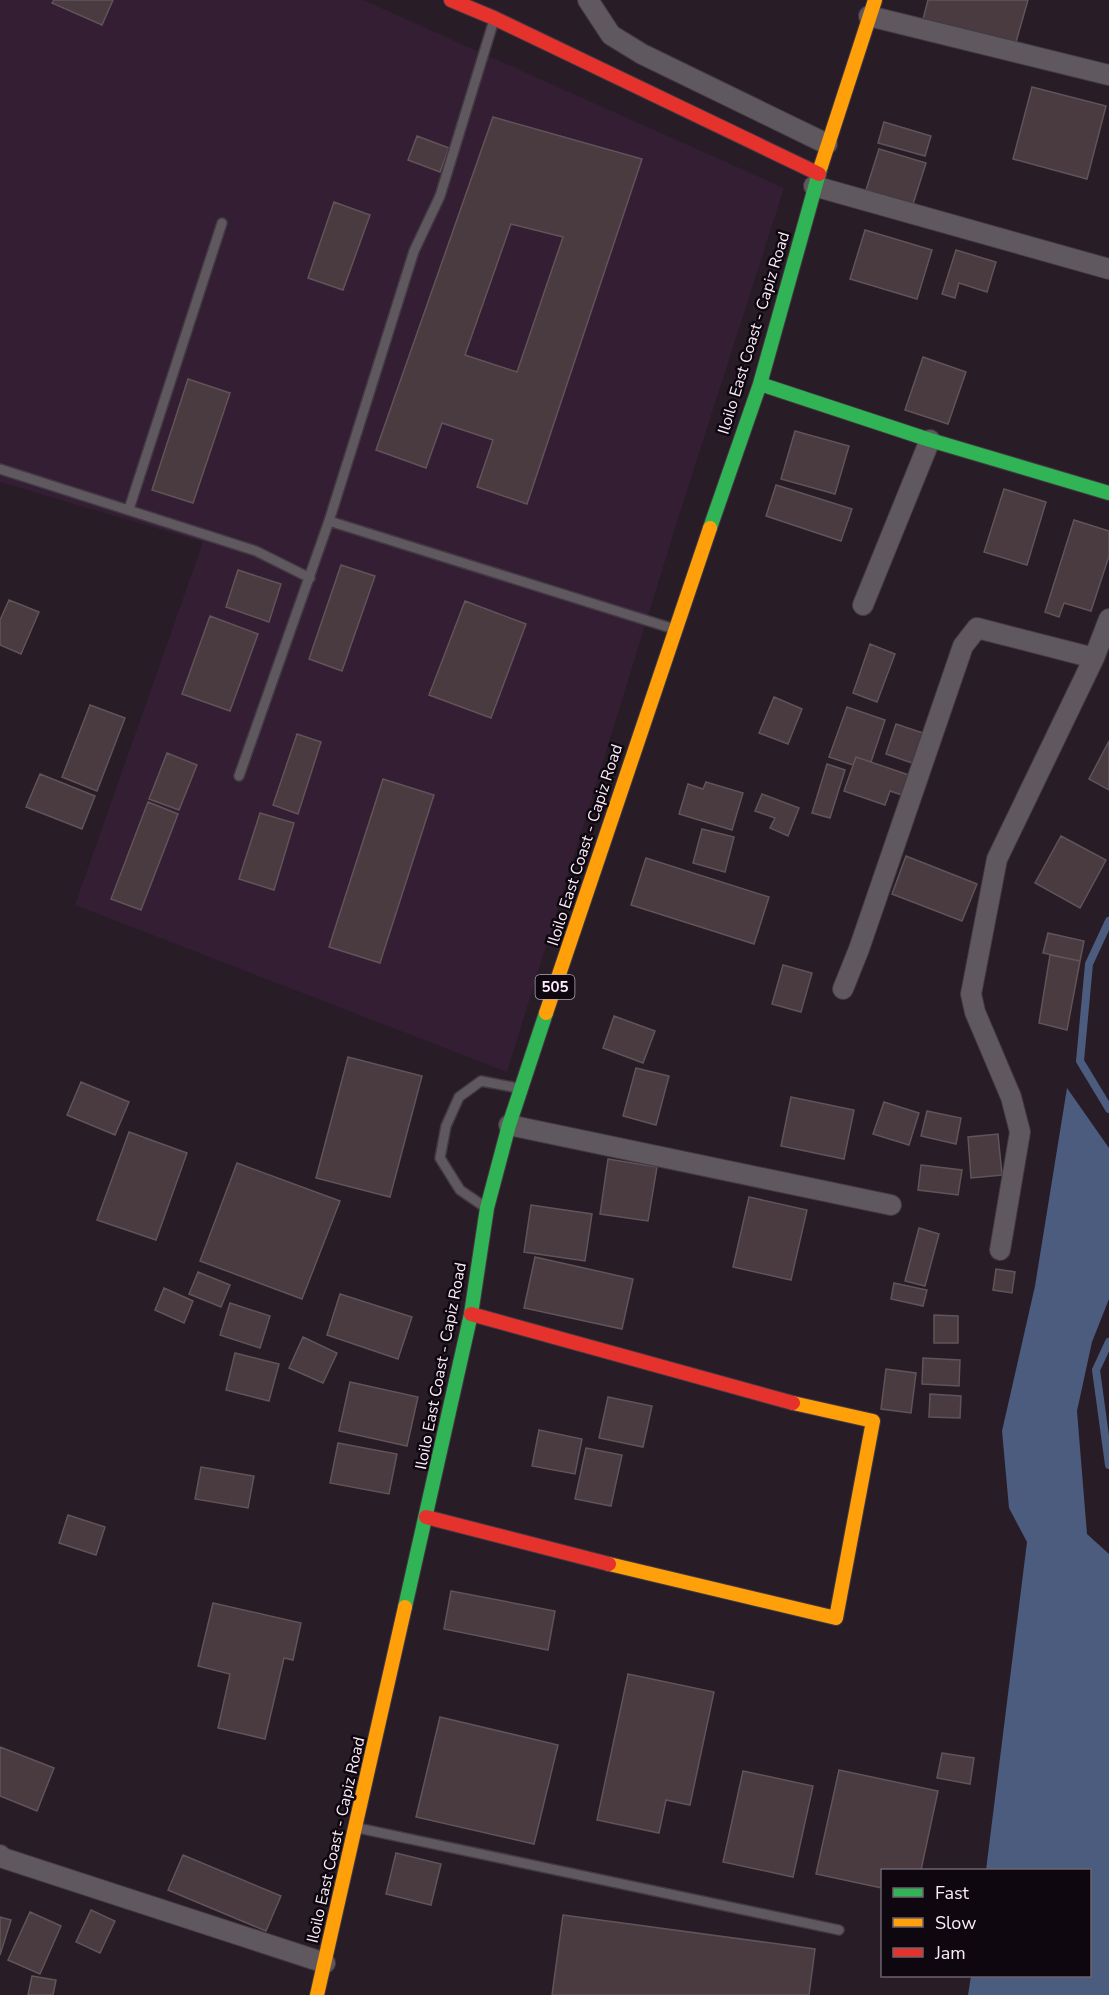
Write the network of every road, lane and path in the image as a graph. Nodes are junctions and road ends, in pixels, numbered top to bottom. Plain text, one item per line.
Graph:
1 (452, 0) edge
2 (588, 0) edge
3 (872, 8) edge
4 (494, 18) junction
5 (1109, 75) edge
6 (827, 144) junction
7 (816, 180) junction
8 (222, 223) dead end
9 (1109, 269) edge
10 (760, 384) junction
11 (930, 440) junction
12 (0, 469) edge
13 (1109, 493) edge
14 (129, 509) junction
15 (329, 521) junction
16 (310, 578) junction
17 (863, 605) dead end
18 (1109, 619) edge
19 (674, 629) junction
20 (1094, 658) junction
21 (239, 776) dead end
22 (843, 988) dead end
23 (522, 1088) junction
24 (509, 1125) junction
25 (891, 1205) dead end
26 (487, 1208) junction
27 (1000, 1250) dead end
28 (471, 1314) junction
29 (426, 1517) junction
30 (356, 1828) junction
31 (0, 1855) edge
32 (839, 1930) dead end
33 (325, 1963) junction
34 (317, 1995) edge

1 - 4 main road
2 - 6 street
3 - 5 street
3 - 6 main road, Iloilo East Coast - Capiz Road / 505
4 - 7 main road
4 - 15 lane
6 - 7 main road, Iloilo East Coast - Capiz Road / 505
7 - 9 street
7 - 10 main road, Iloilo East Coast - Capiz Road / 505
8 - 14 lane
10 - 11 main road
10 - 19 main road, Iloilo East Coast - Capiz Road / 505
11 - 13 main road
11 - 17 street
12 - 14 lane
14 - 16 lane
15 - 16 lane
15 - 19 lane
16 - 21 lane
18 - 20 street
19 - 23 main road, Iloilo East Coast - Capiz Road / 505
20 - 22 street
20 - 27 street
23 - 24 main road, Iloilo East Coast - Capiz Road / 505
23 - 26 lane
24 - 25 street
24 - 26 main road, Iloilo East Coast - Capiz Road / 505
26 - 28 main road, Iloilo East Coast - Capiz Road / 505
28 - 29 main road, Iloilo East Coast - Capiz Road / 505
28 - 29 main road
29 - 30 main road, Iloilo East Coast - Capiz Road / 505
30 - 32 lane
30 - 33 main road, Iloilo East Coast - Capiz Road / 505
31 - 33 street
33 - 34 main road, Iloilo East Coast - Capiz Road / 505

